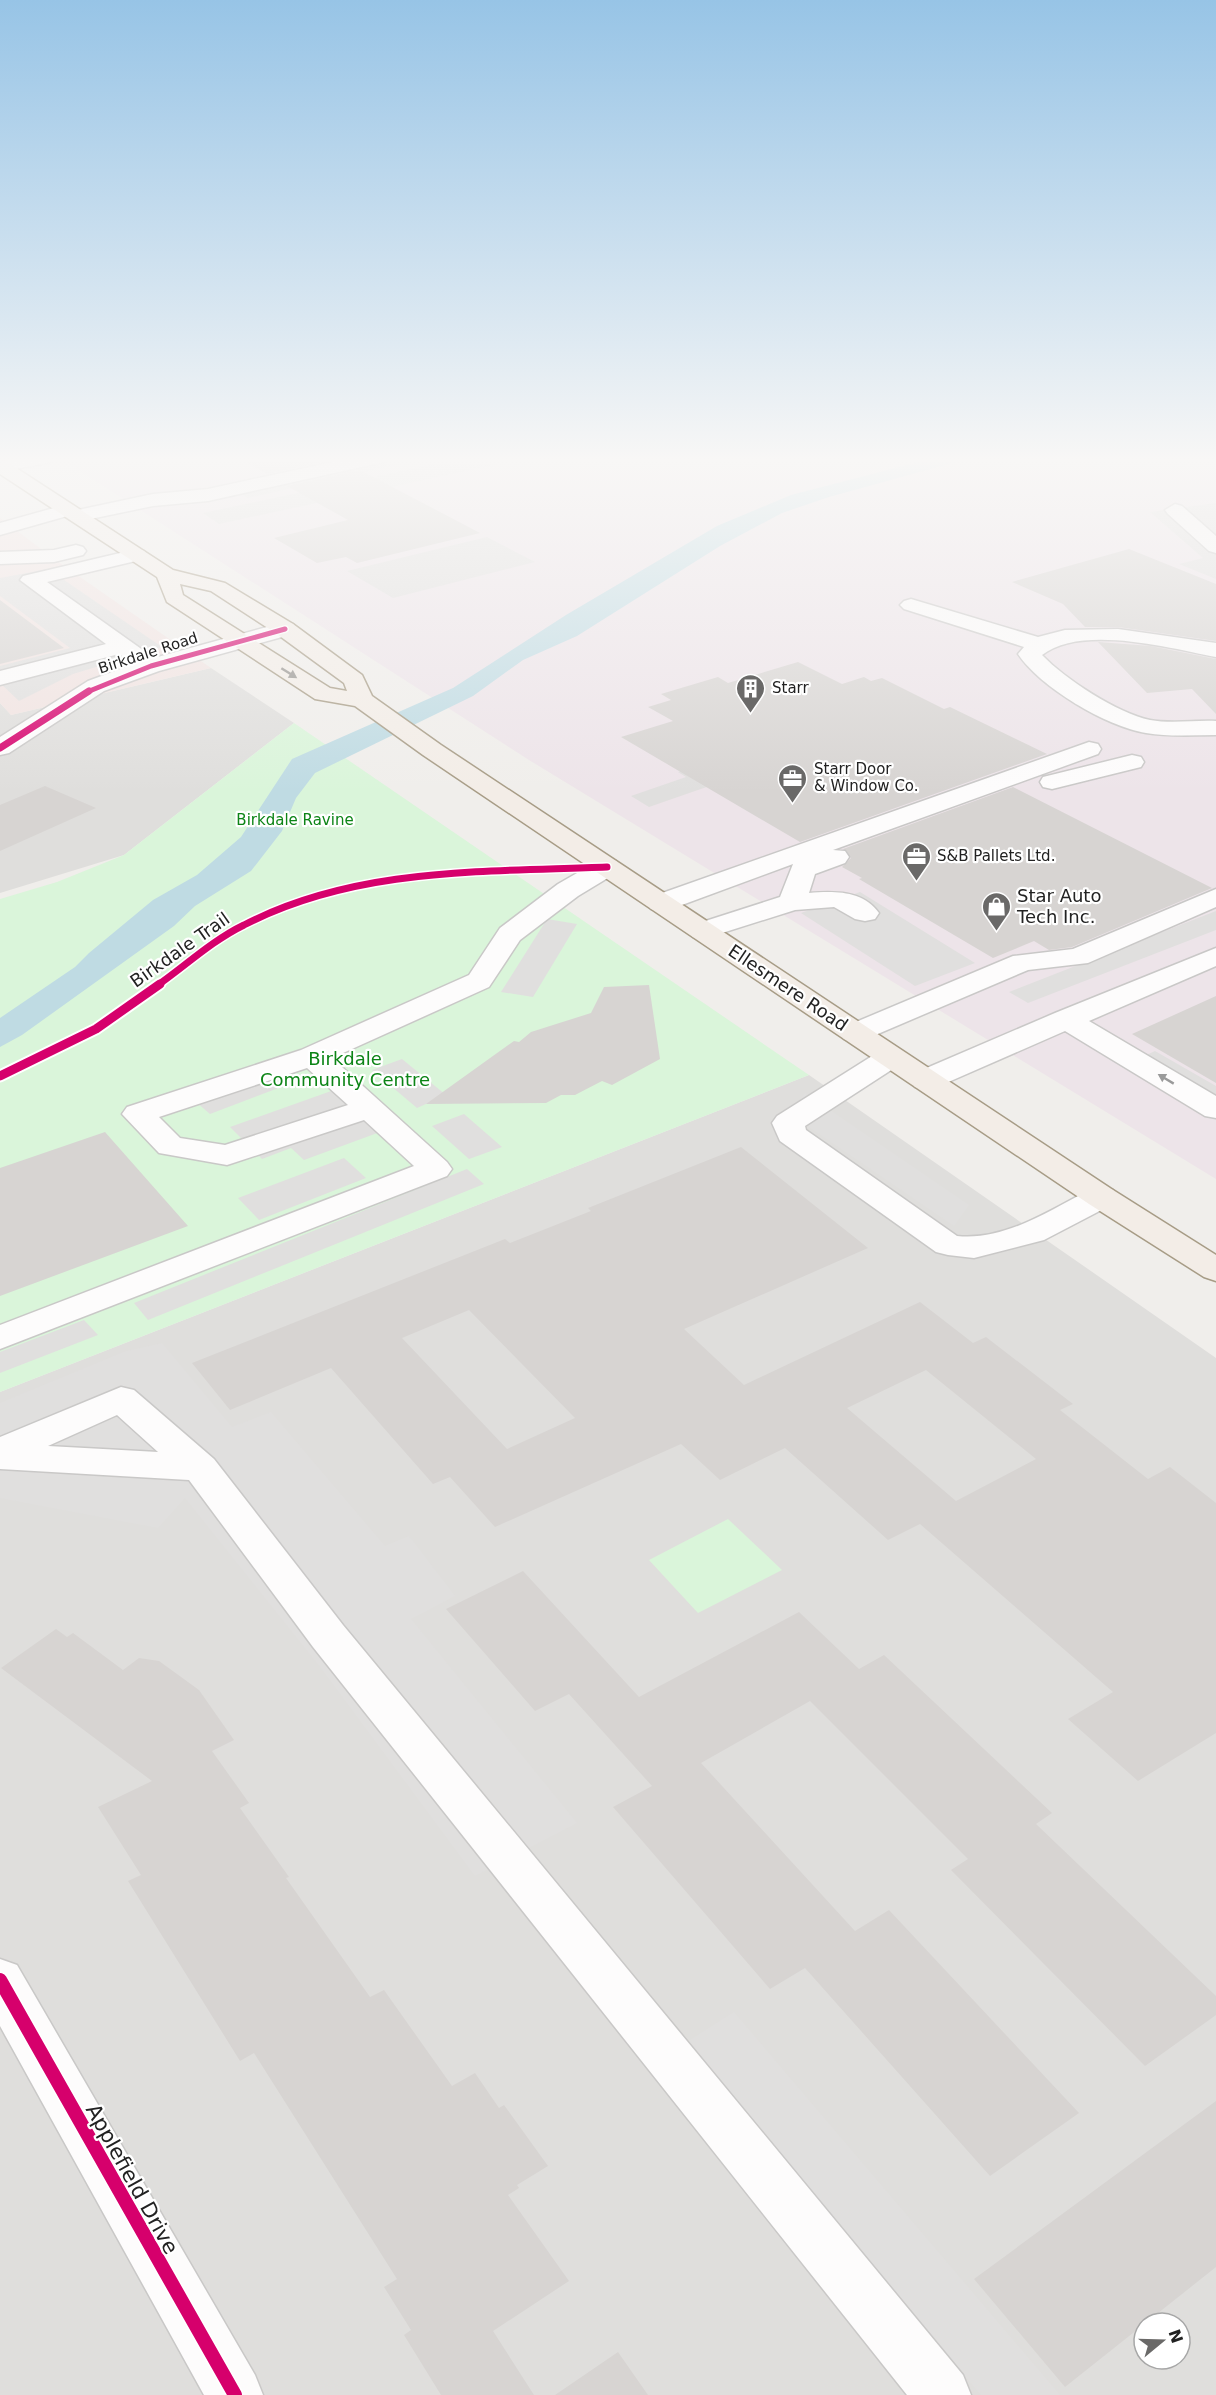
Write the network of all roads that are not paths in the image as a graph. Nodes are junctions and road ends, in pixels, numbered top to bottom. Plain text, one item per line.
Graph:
1 (78, 569) edge
2 (158, 569) edge
3 (166, 574) junction
4 (911, 604) dead end
5 (285, 629) junction
6 (240, 641) junction
7 (1037, 644) junction
8 (123, 646) junction
9 (1216, 650) edge
10 (151, 666) junction
11 (0, 678) edge
12 (362, 700) junction
13 (1216, 728) edge
14 (0, 748) edge
15 (1089, 749) dead end
16 (1132, 762) dead end
17 (607, 867) junction
18 (1216, 897) edge
19 (792, 902) junction
20 (661, 903) junction
21 (865, 913) dead end
22 (703, 931) junction
23 (1216, 956) edge
24 (1065, 1019) junction
25 (855, 1033) junction
26 (312, 1056) junction
27 (891, 1057) junction
28 (926, 1080) junction
29 (370, 1108) junction
30 (1216, 1109) edge
31 (1101, 1197) junction
32 (1216, 1270) edge
33 (0, 1338) edge
34 (0, 1454) edge
35 (201, 1468) junction
36 (0, 1980) edge
37 (235, 2395) edge
38 (943, 2395) edge

1 - 8 street
2 - 3 main road, Ellesmere Road
3 - 5 main road, Ellesmere Road
3 - 6 main road, Ellesmere Road
4 - 7 street
5 - 6 street, Birkdale Road
5 - 12 main road, Ellesmere Road
6 - 10 street, Birkdale Road
6 -> 12 main road, Ellesmere Road
7 - 9 street
7 - 13 street
8 - 10 street
8 - 11 street
10 - 14 street, Birkdale Road
12 - 17 main road, Ellesmere Road
15 - 20 street
16 - 19 street
17 - 20 main road, Ellesmere Road
17 - 26 street
18 - 25 street
19 - 21 street
19 - 22 street
20 - 22 main road, Ellesmere Road
22 - 25 main road, Ellesmere Road
23 - 24 street
24 - 28 street
30 -> 24 street
25 - 27 main road, Ellesmere Road
26 - 29 street
26 - 29 street
27 - 28 main road, Ellesmere Road
27 - 31 street
28 - 31 main road, Ellesmere Road
29 - 33 street
31 - 32 main road, Ellesmere Road
34 - 35 street
34 - 35 street
35 - 38 street
36 - 37 street, Applefield Drive

